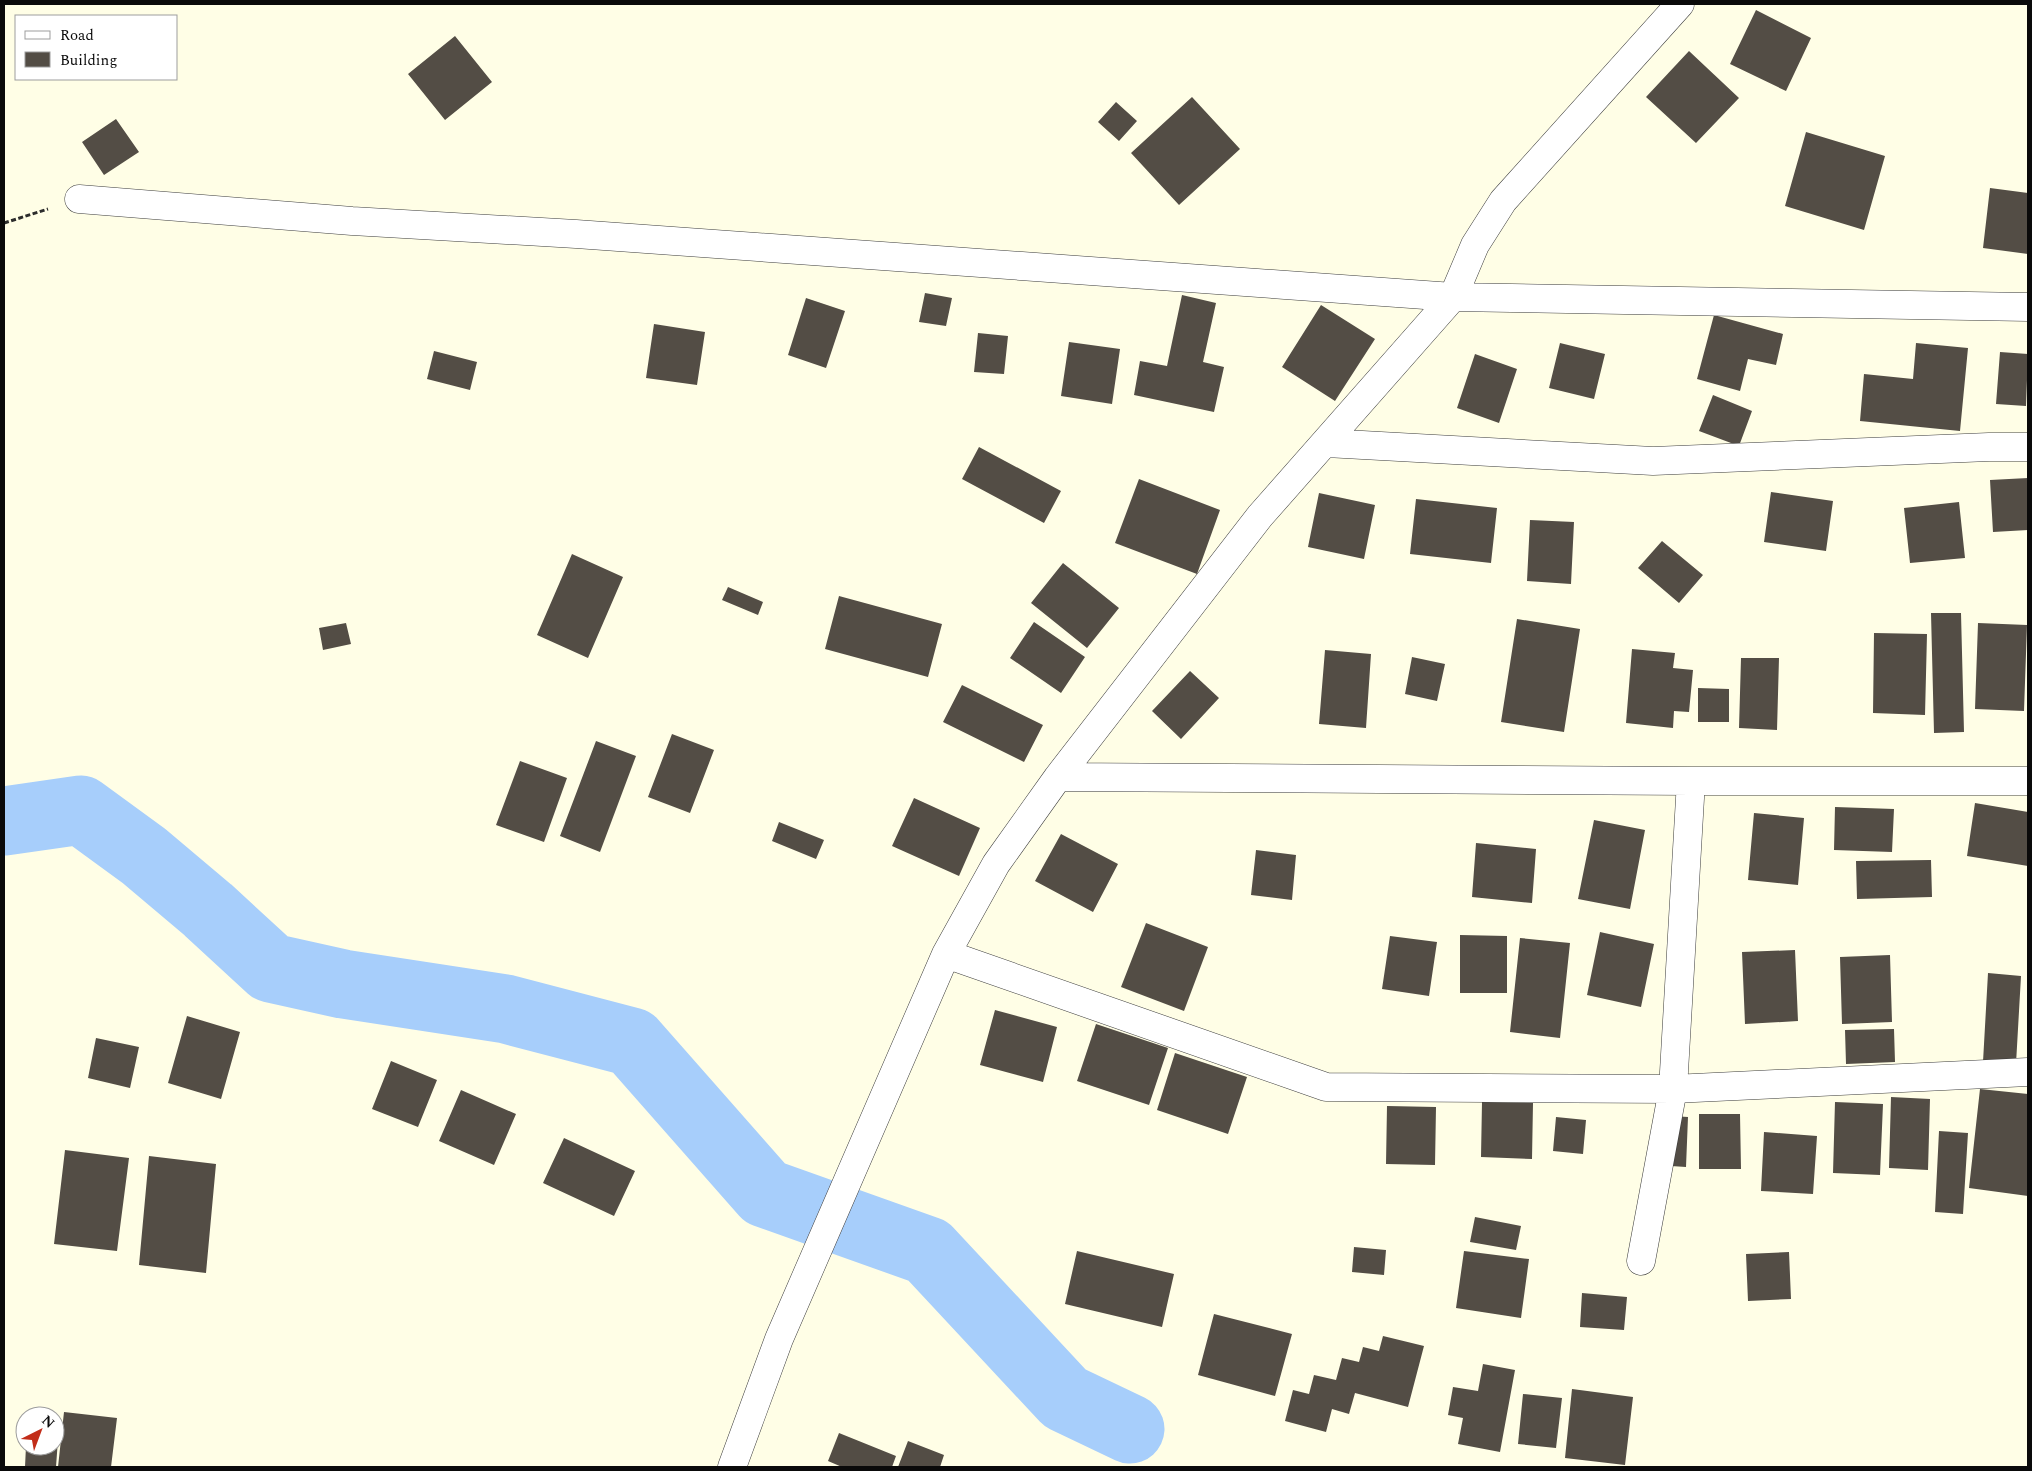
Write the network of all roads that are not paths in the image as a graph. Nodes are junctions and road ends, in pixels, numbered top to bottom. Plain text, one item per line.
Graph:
1 (1680, 4) edge
2 (79, 199) road end
3 (1453, 297) junction
4 (2028, 307) edge
5 (1326, 443) junction
6 (2028, 448) edge
7 (1058, 777) junction
8 (1691, 781) junction
9 (2028, 781) edge
10 (946, 954) junction
11 (2028, 1072) edge
12 (1673, 1088) junction
13 (1641, 1262) dead end
14 (732, 1467) edge

1 - 3 street
2 - 3 street
3 - 4 street
3 - 5 street
5 - 6 street
5 - 7 street
7 - 8 street
7 - 10 street
8 - 9 street
8 - 12 street
10 - 12 street
10 - 14 street
11 - 12 street
12 - 13 street

